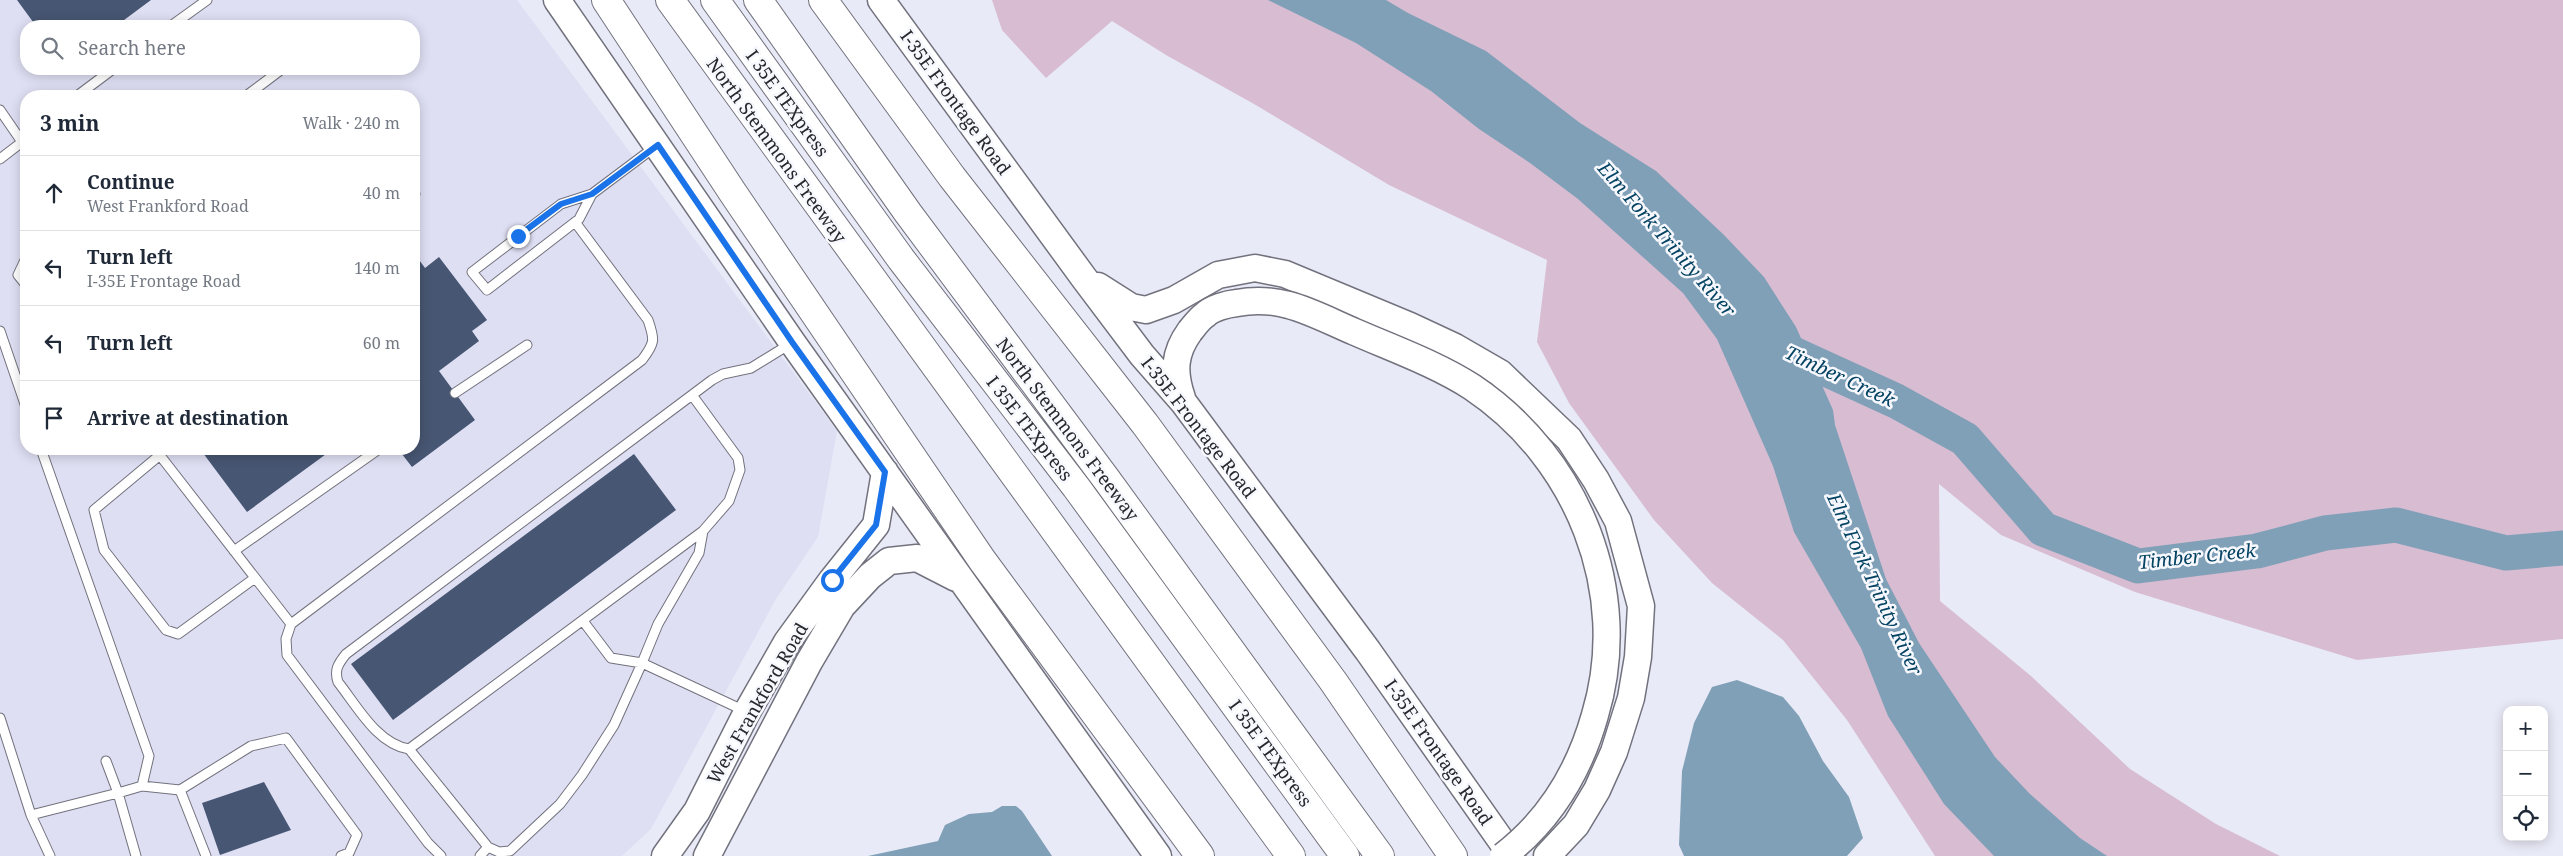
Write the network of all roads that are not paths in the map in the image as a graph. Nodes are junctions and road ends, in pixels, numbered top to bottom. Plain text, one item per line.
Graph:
1 (207, 0) edge
2 (558, 0) edge
3 (606, 0) edge
4 (670, 0) edge
5 (715, 0) edge
6 (758, 0) edge
7 (823, 0) edge
8 (881, 0) edge
9 (179, 20) edge
10 (105, 75) edge
11 (274, 75) edge
12 (85, 90) edge
13 (254, 90) edge
14 (0, 110) edge
15 (20, 135) edge
16 (20, 143) edge
17 (658, 145) junction
18 (0, 159) edge
19 (592, 194) junction
20 (575, 222) junction
21 (1084, 278) junction
22 (0, 332) edge
23 (792, 342) junction
24 (526, 345) dead end
25 (20, 390) edge
26 (455, 393) dead end
27 (692, 395) junction
28 (1184, 404) junction
29 (43, 455) edge
30 (154, 455) edge
31 (159, 455) edge
32 (370, 455) edge
33 (885, 472) junction
34 (703, 531) junction
35 (234, 551) junction
36 (255, 578) junction
37 (959, 579) junction
38 (582, 621) junction
39 (291, 624) junction
40 (642, 663) junction
41 (747, 712) junction
42 (0, 718) edge
43 (775, 726) junction
44 (409, 749) junction
45 (106, 761) dead end
46 (142, 786) junction
47 (180, 790) junction
48 (118, 793) junction
49 (31, 815) junction
50 (428, 843) junction
51 (488, 847) junction
52 (349, 855) edge
53 (50, 856) edge
54 (136, 856) edge
55 (206, 856) edge
56 (434, 856) edge
57 (441, 856) edge
58 (480, 856) edge
59 (665, 856) edge
60 (706, 856) edge
61 (1158, 856) edge
62 (1200, 856) edge
63 (1292, 856) edge
64 (1345, 856) edge
65 (1380, 856) edge
66 (1453, 856) edge
67 (1503, 856) edge
68 (1512, 856) edge
69 (1547, 856) edge

1 - 9 lane
2 - 17 main road
3 - 62 highway
4 - 63 highway, North Stemmons Freeway
5 - 64 highway, I 35E TEXpress
6 - 65 highway, North Stemmons Freeway
7 - 66 highway
8 - 21 main road, I-35E Frontage Road
10 - 12 lane
11 - 13 lane
14 - 15 lane
16 - 18 lane
17 - 19 lane
17 - 23 main road
19 - 20 lane
19 - 20 lane
20 - 39 lane
21 - 28 main road, I-35E Frontage Road
21 - 69 main road
22 - 25 lane
23 - 27 lane
23 - 33 main road
24 - 26 lane
27 - 34 lane
27 - 44 lane
28 - 67 main road, bridge
28 - 68 main road, I-35E Frontage Road
29 - 46 lane
30 - 36 lane
31 - 35 lane
32 - 35 lane
33 - 37 main road
33 - 41 main road, West Frankford Road
34 - 38 lane
34 - 40 lane
35 - 36 lane
36 - 39 lane
37 - 43 main road, West Frankford Road
37 - 61 main road
38 - 40 lane
38 - 44 lane
39 - 50 lane
40 - 41 lane
40 - 51 lane
41 - 43 main road
41 - 59 main road, West Frankford Road
42 - 49 lane
43 - 60 main road, West Frankford Road
44 - 51 lane
45 - 48 lane
46 - 47 lane
46 - 48 lane
47 - 52 lane
47 - 55 lane
48 - 49 lane
48 - 54 lane
49 - 53 lane
50 - 56 lane
50 - 57 lane
51 - 58 lane

